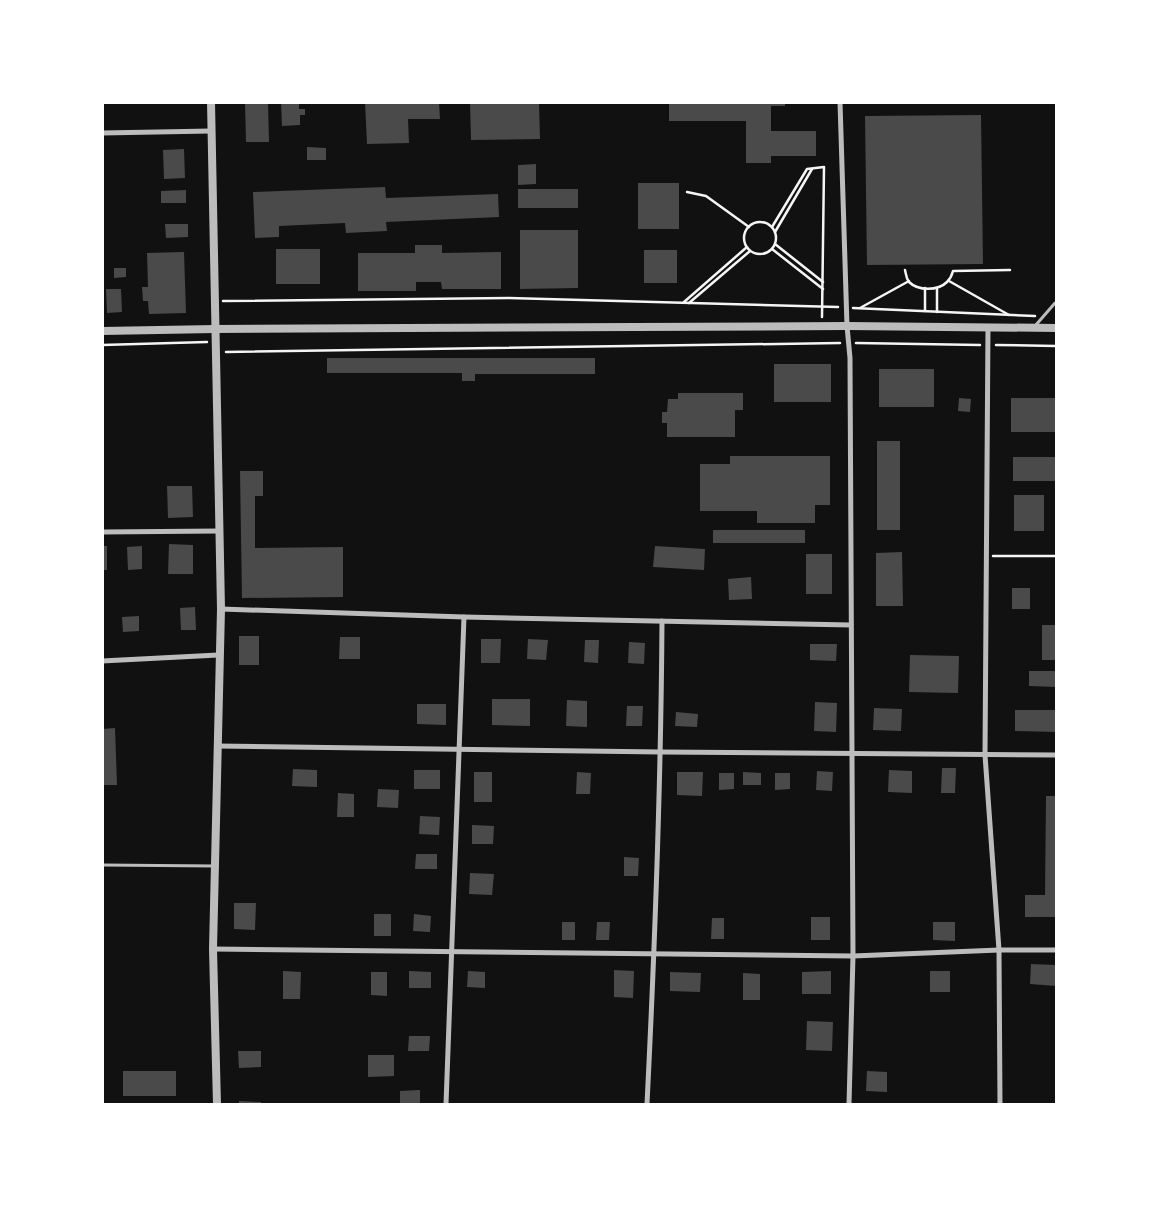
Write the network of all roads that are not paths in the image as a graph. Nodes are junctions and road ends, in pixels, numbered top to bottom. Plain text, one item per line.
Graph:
1 (210, 102) edge
2 (840, 102) edge
3 (211, 131) junction
4 (102, 133) edge
5 (1056, 303) edge
6 (847, 326) junction
7 (988, 327) junction
8 (1034, 328) junction
9 (1056, 328) edge
10 (215, 329) junction
11 (102, 332) edge
12 (219, 531) junction
13 (102, 532) edge
14 (221, 610) junction
15 (464, 618) junction
16 (662, 621) junction
17 (851, 625) junction
18 (218, 655) junction
19 (102, 661) edge
20 (217, 746) junction
21 (458, 750) junction
22 (661, 752) junction
23 (851, 754) junction
24 (985, 755) junction
25 (1056, 755) edge
26 (102, 865) edge
27 (216, 866) junction
28 (213, 949) junction
29 (451, 950) junction
30 (999, 950) junction
31 (1056, 950) edge
32 (655, 954) junction
33 (854, 956) junction
34 (217, 1104) edge
35 (446, 1104) edge
36 (647, 1104) edge
37 (849, 1104) edge
38 (1000, 1104) edge

1 - 3 street
2 - 6 street
3 - 4 street
3 - 10 street
5 - 8 lane
6 - 7 street
6 - 10 street
6 - 17 street
7 - 8 street
7 - 24 street
8 - 9 street
10 - 11 street
10 - 12 street
12 - 13 street
12 - 14 street
14 - 15 street
14 - 18 street
15 - 16 street
15 - 21 street
16 - 17 street
16 - 22 street
17 - 23 street
18 - 19 street
18 - 20 street
20 - 21 street
20 - 27 street
21 - 22 street
21 - 29 street
22 - 23 street
22 - 32 street
23 - 24 street
23 - 33 street
24 - 25 street
24 - 30 street
26 - 27 lane
27 - 28 street
28 - 29 street
28 - 34 street
29 - 32 street
29 - 35 street
30 - 31 street
30 - 33 street
30 - 38 street
32 - 33 street
32 - 36 street
33 - 37 street

